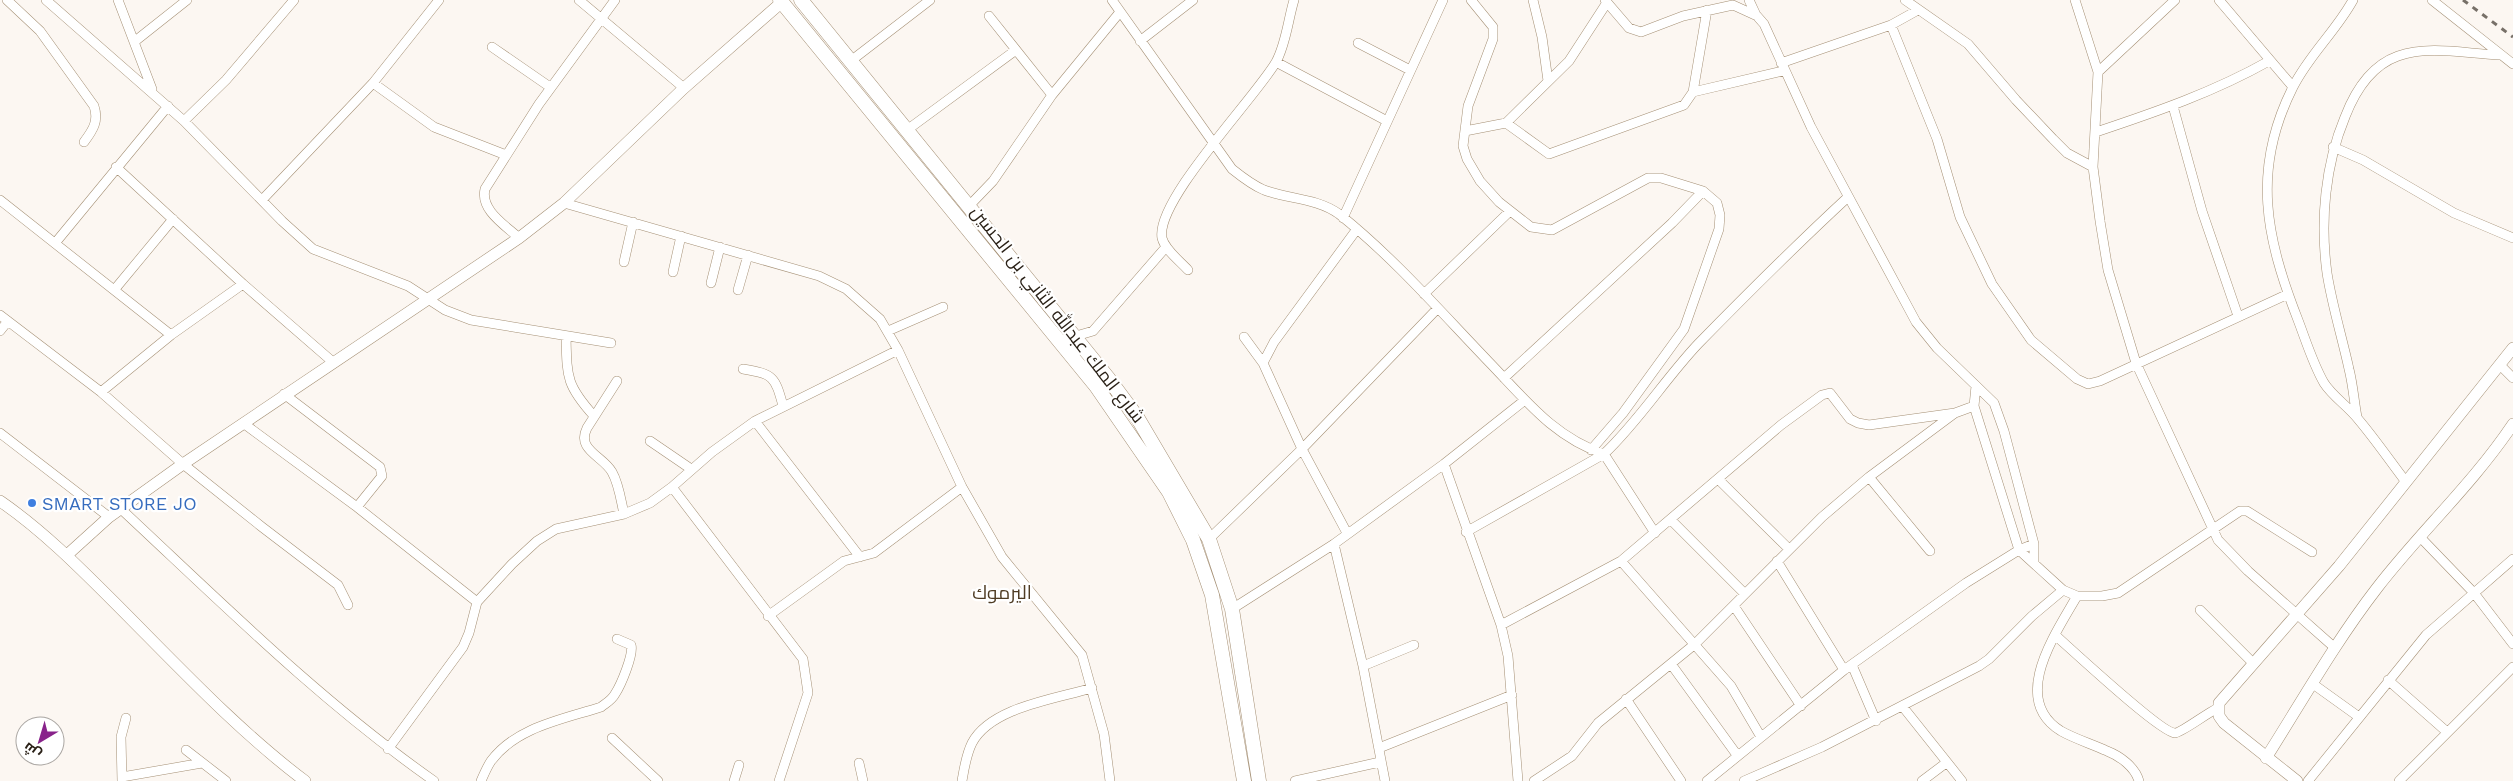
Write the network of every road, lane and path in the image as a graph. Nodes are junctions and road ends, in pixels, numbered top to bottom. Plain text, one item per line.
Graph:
1 (7, 0) edge
2 (46, 0) edge
3 (118, 0) edge
4 (187, 0) edge
5 (294, 0) edge
6 (440, 0) edge
7 (579, 0) edge
8 (615, 0) edge
9 (801, 0) edge
10 (930, 0) edge
11 (1112, 0) edge
12 (1193, 0) edge
13 (1443, 0) edge
14 (1470, 0) edge
15 (1533, 0) edge
16 (1749, 0) edge
17 (1905, 0) edge
18 (2074, 0) edge
19 (2175, 0) edge
20 (2219, 0) edge
21 (2353, 0) edge
22 (2432, 0) edge
23 (781, 1) edge
24 (1290, 2) edge
25 (1606, 2) edge
26 (1707, 10) junction
27 (1918, 10) junction
28 (1120, 12) junction
29 (989, 16) dead end
30 (1757, 16) junction
31 (601, 18) junction
32 (1891, 25) junction
33 (1140, 41) junction
34 (134, 42) junction
35 (1358, 43) dead end
36 (492, 47) dead end
37 (1016, 50) junction
38 (2500, 55) junction
39 (852, 60) junction
40 (2269, 61) junction
41 (1276, 62) junction
42 (2513, 64) edge
43 (1782, 67) junction
44 (1410, 70) junction
45 (2098, 72) junction
46 (1548, 80) junction
47 (373, 83) junction
48 (550, 87) junction
49 (2293, 87) junction
50 (684, 88) junction
51 (153, 92) junction
52 (1692, 92) junction
53 (1052, 95) junction
54 (168, 106) junction
55 (2174, 106) junction
56 (184, 121) junction
57 (1387, 121) junction
58 (1506, 123) junction
59 (907, 130) junction
60 (1465, 131) junction
61 (2096, 132) junction
62 (84, 142) dead end
63 (1215, 144) junction
64 (2333, 147) junction
65 (506, 155) junction
66 (116, 167) junction
67 (2093, 167) junction
68 (1703, 191) junction
69 (1848, 198) junction
70 (0, 200) edge
71 (262, 200) junction
72 (564, 202) junction
73 (968, 207) junction
74 (1509, 212) junction
75 (1343, 218) junction
76 (173, 219) junction
77 (633, 222) junction
78 (1357, 229) junction
79 (681, 236) junction
80 (519, 238) junction
81 (2513, 238) edge
82 (56, 242) junction
83 (720, 247) junction
84 (1166, 247) junction
85 (748, 255) junction
86 (624, 262) dead end
87 (1188, 270) dead end
88 (672, 272) dead end
89 (711, 283) dead end
90 (243, 284) junction
91 (115, 289) junction
92 (738, 290) dead end
93 (1424, 294) junction
94 (2288, 294) junction
95 (430, 300) junction
96 (942, 307) dead end
97 (1437, 308) junction
98 (0, 315) edge
99 (2238, 316) junction
100 (8, 321) junction
101 (888, 331) junction
102 (0, 332) edge
103 (171, 334) junction
104 (1074, 335) junction
105 (566, 336) junction
106 (1244, 337) dead end
107 (1059, 341) junction
108 (611, 343) dead end
109 (2513, 348) edge
110 (898, 350) junction
111 (334, 363) junction
112 (1263, 363) junction
113 (2136, 363) junction
114 (2500, 365) junction
115 (743, 369) dead end
116 (1504, 378) junction
117 (2513, 378) edge
118 (617, 381) dead end
119 (1976, 386) junction
120 (101, 392) junction
121 (284, 394) junction
122 (1525, 400) junction
123 (783, 406) junction
124 (1974, 406) junction
125 (1955, 413) junction
126 (594, 416) junction
127 (2357, 418) junction
128 (755, 421) junction
129 (243, 424) junction
130 (2513, 424) edge
131 (0, 433) edge
132 (650, 441) dead end
133 (1302, 449) junction
134 (1591, 450) junction
135 (1604, 454) junction
136 (183, 464) junction
137 (1444, 464) junction
138 (692, 469) junction
139 (1869, 477) junction
140 (1719, 480) junction
141 (2406, 482) junction
142 (962, 486) junction
143 (672, 487) junction
144 (0, 501) edge
145 (357, 507) junction
146 (121, 509) junction
147 (624, 514) junction
148 (109, 517) junction
149 (1671, 520) junction
150 (2212, 530) junction
151 (1466, 532) junction
152 (1347, 533) junction
153 (1655, 533) junction
154 (2420, 537) junction
155 (1209, 539) junction
156 (1334, 544) junction
157 (2034, 544) junction
158 (1790, 549) junction
159 (2019, 550) junction
160 (1930, 552) dead end
161 (2312, 552) dead end
162 (67, 554) junction
163 (860, 557) junction
164 (2513, 558) edge
165 (1621, 561) junction
166 (1777, 561) junction
167 (2034, 562) junction
168 (2063, 590) junction
169 (2474, 593) junction
170 (1745, 594) junction
171 (2077, 596) junction
172 (476, 602) junction
173 (348, 604) dead end
174 (1734, 606) junction
175 (1232, 609) junction
176 (2200, 610) dead end
177 (2298, 615) junction
178 (768, 616) junction
179 (1501, 625) junction
180 (2055, 635) junction
181 (617, 639) dead end
182 (1695, 644) junction
183 (2513, 644) edge
184 (1414, 645) dead end
185 (2335, 648) junction
186 (2253, 663) junction
187 (1671, 664) junction
188 (1363, 666) junction
189 (1848, 667) junction
190 (2513, 667) edge
191 (2388, 680) junction
192 (2313, 684) junction
193 (1092, 688) junction
194 (1512, 695) junction
195 (1626, 699) junction
196 (1801, 706) junction
197 (1902, 707) junction
198 (2218, 708) junction
199 (2359, 717) junction
200 (126, 718) dead end
201 (1876, 721) junction
202 (2447, 732) junction
203 (1760, 737) junction
204 (612, 738) dead end
205 (1379, 748) junction
206 (388, 749) junction
207 (186, 750) dead end
208 (1737, 755) junction
209 (2266, 758) junction
210 (1380, 762) junction
211 (202, 763) junction
212 (859, 763) dead end
213 (1946, 764) junction
214 (739, 765) dead end
215 (1720, 777) edge
216 (122, 779) edge
217 (302, 780) edge
218 (226, 781) edge
219 (434, 781) edge
220 (481, 781) edge
221 (658, 781) edge
222 (734, 781) edge
223 (779, 781) edge
224 (863, 781) edge
225 (962, 781) edge
226 (1110, 781) edge
227 (1244, 781) edge
228 (1259, 781) edge
229 (1295, 781) edge
230 (1385, 781) edge
231 (1518, 781) edge
232 (1534, 781) edge
233 (1681, 781) edge
234 (1707, 781) edge
235 (1744, 781) edge
236 (1922, 781) edge
237 (1962, 781) edge
238 (2139, 781) edge
239 (2297, 781) edge
240 (2308, 781) edge
241 (2399, 781) edge

1 - 62 street
2 - 51 street
3 - 34 street
4 - 34 street
5 - 56 street
6 - 47 street
7 - 31 street
8 - 31 street
9 - 39 main road, شارع الملك عبدالله الثاني بن الحسين
10 - 39 street
11 - 28 street
12 - 33 street
13 - 44 street
14 - 60 street
15 - 46 street
16 - 30 street
17 - 27 street
18 - 45 street
19 - 45 street
20 - 40 street
21 - 49 street
22 - 38 street
23 - 50 street
23 - 107 main road, شارع الملك عبدالله الثاني بن الحسين
24 - 41 street
25 - 26 street
25 - 46 street
26 - 30 street
26 - 52 street
27 - 32 street
27 - 67 street
28 - 33 street
28 - 53 street
29 - 37 street
30 - 43 street
31 - 48 street
31 - 50 street
32 - 43 street
32 - 113 street
33 - 63 street
34 - 51 street
35 - 44 street
36 - 48 street
37 - 53 street
37 - 59 street
38 - 42 street
38 - 64 street
39 - 59 main road, شارع الملك عبدالله الثاني بن الحسين
40 - 49 street
40 - 55 street
41 - 57 street
41 - 63 street
43 - 52 street
43 - 69 street
44 - 57 street
45 - 61 street
46 - 58 street
47 - 65 street
47 - 71 street
48 - 65 street
49 - 94 street
50 - 72 street
51 - 54 street
52 - 58 street
53 - 73 street
54 - 56 street
54 - 66 street
55 - 61 street
55 - 99 street
56 - 71 street
57 - 75 street
58 - 60 street
59 - 73 main road, شارع الملك عبدالله الثاني بن الحسين
60 - 74 street
61 - 67 street
63 - 75 street
63 - 84 street
64 - 81 street
64 - 127 street
65 - 80 street
66 - 76 street
66 - 82 street
67 - 113 street
68 - 74 street
68 - 116 street
68 - 134 street
69 - 119 street
69 - 135 street
70 - 82 street
71 - 95 street
72 - 77 street
72 - 80 street
73 - 104 main road, شارع الملك عبدالله الثاني بن الحسين
74 - 93 street
75 - 78 street
76 - 90 street
76 - 91 street
77 - 79 street
77 - 86 street
78 - 93 street
78 - 112 street
79 - 83 street
79 - 88 street
80 - 95 street
82 - 91 street
83 - 85 street
83 - 89 street
84 - 87 street
84 - 104 street
85 - 92 street
85 - 101 street
90 - 103 street
90 - 111 street
91 - 103 street
93 - 97 street
94 - 99 street
94 - 127 street
95 - 105 street
95 - 111 street
96 - 101 street
97 - 116 street
97 - 133 street
98 - 100 street
99 - 113 street
100 - 102 street
100 - 120 street
101 - 110 street
103 - 120 street
104 - 107 street
104 - 155 main road, شارع الملك عبدالله الثاني بن الحسين
105 - 108 street
105 - 126 street
106 - 112 street
107 - 227 main road, شارع الملك عبدالله الثاني بن الحسين
109 - 114 street
110 - 123 street
110 - 142 street
111 - 121 street
112 - 133 street
113 - 150 street
114 - 117 street
114 - 141 street
115 - 123 street
116 - 122 street
118 - 126 street
119 - 124 street
119 - 157 street
120 - 136 street
121 - 129 street
121 - 145 street
122 - 134 street
122 - 137 street
123 - 128 street
124 - 125 street
124 - 159 street
125 - 139 street
125 - 140 street
126 - 147 street
127 - 141 street
128 - 138 street
128 - 163 street
129 - 136 street
129 - 145 street
130 - 154 street
131 - 148 street
132 - 138 street
133 - 152 street
133 - 155 street
134 - 135 street
135 - 151 street
135 - 153 street
136 - 146 street
136 - 173 street
137 - 151 street
137 - 152 street
138 - 143 street
139 - 158 street
139 - 160 street
140 - 149 street
140 - 158 street
141 - 177 street
142 - 163 street
142 - 193 street
143 - 147 street
143 - 178 street
144 - 162 street
145 - 172 street
146 - 148 street
146 - 206 street
147 - 172 street
148 - 162 street
149 - 153 street
149 - 170 street
150 - 161 street
150 - 171 street
150 - 177 street
151 - 179 street
152 - 156 street
153 - 165 street
154 - 169 street
154 - 185 street
155 - 175 main road, شارع الملك عبدالله الثاني بن الحسين
156 - 175 street
156 - 188 street
157 - 159 street
157 - 167 street
158 - 166 street
159 - 167 street
159 - 189 street
162 - 217 street
163 - 178 street
164 - 169 street
165 - 179 street
165 - 182 street
166 - 170 street
166 - 189 street
167 - 168 street
168 - 171 street
168 - 197 street
169 - 183 street
169 - 191 street
170 - 174 street
171 - 180 street
172 - 206 street
174 - 182 street
174 - 196 street
175 - 228 main road, شارع الملك عبدالله الثاني بن الحسين
176 - 186 street
177 - 185 street
177 - 186 street
178 - 223 street
179 - 194 street
180 - 198 street
180 - 238 street
181 - 220 street
182 - 187 street
182 - 203 street
184 - 188 street
185 - 192 street
186 - 198 street
187 - 195 street
187 - 208 street
188 - 205 street
189 - 196 street
189 - 201 street
190 - 202 street
191 - 199 street
191 - 202 street
192 - 199 street
192 - 209 street
193 - 225 street
193 - 226 street
194 - 205 street
194 - 231 street
195 - 232 street
195 - 233 street
196 - 203 street
197 - 201 street
197 - 213 street
198 - 209 street
199 - 240 street
200 - 216 street
201 - 235 street
202 - 241 street
203 - 208 street
204 - 221 street
205 - 210 street
206 - 219 street
207 - 211 street
208 - 215 street
209 - 239 street
210 - 229 street
210 - 230 street
211 - 216 street
211 - 218 street
212 - 224 street
213 - 236 street
213 - 237 street
214 - 222 street
215 - 234 street

